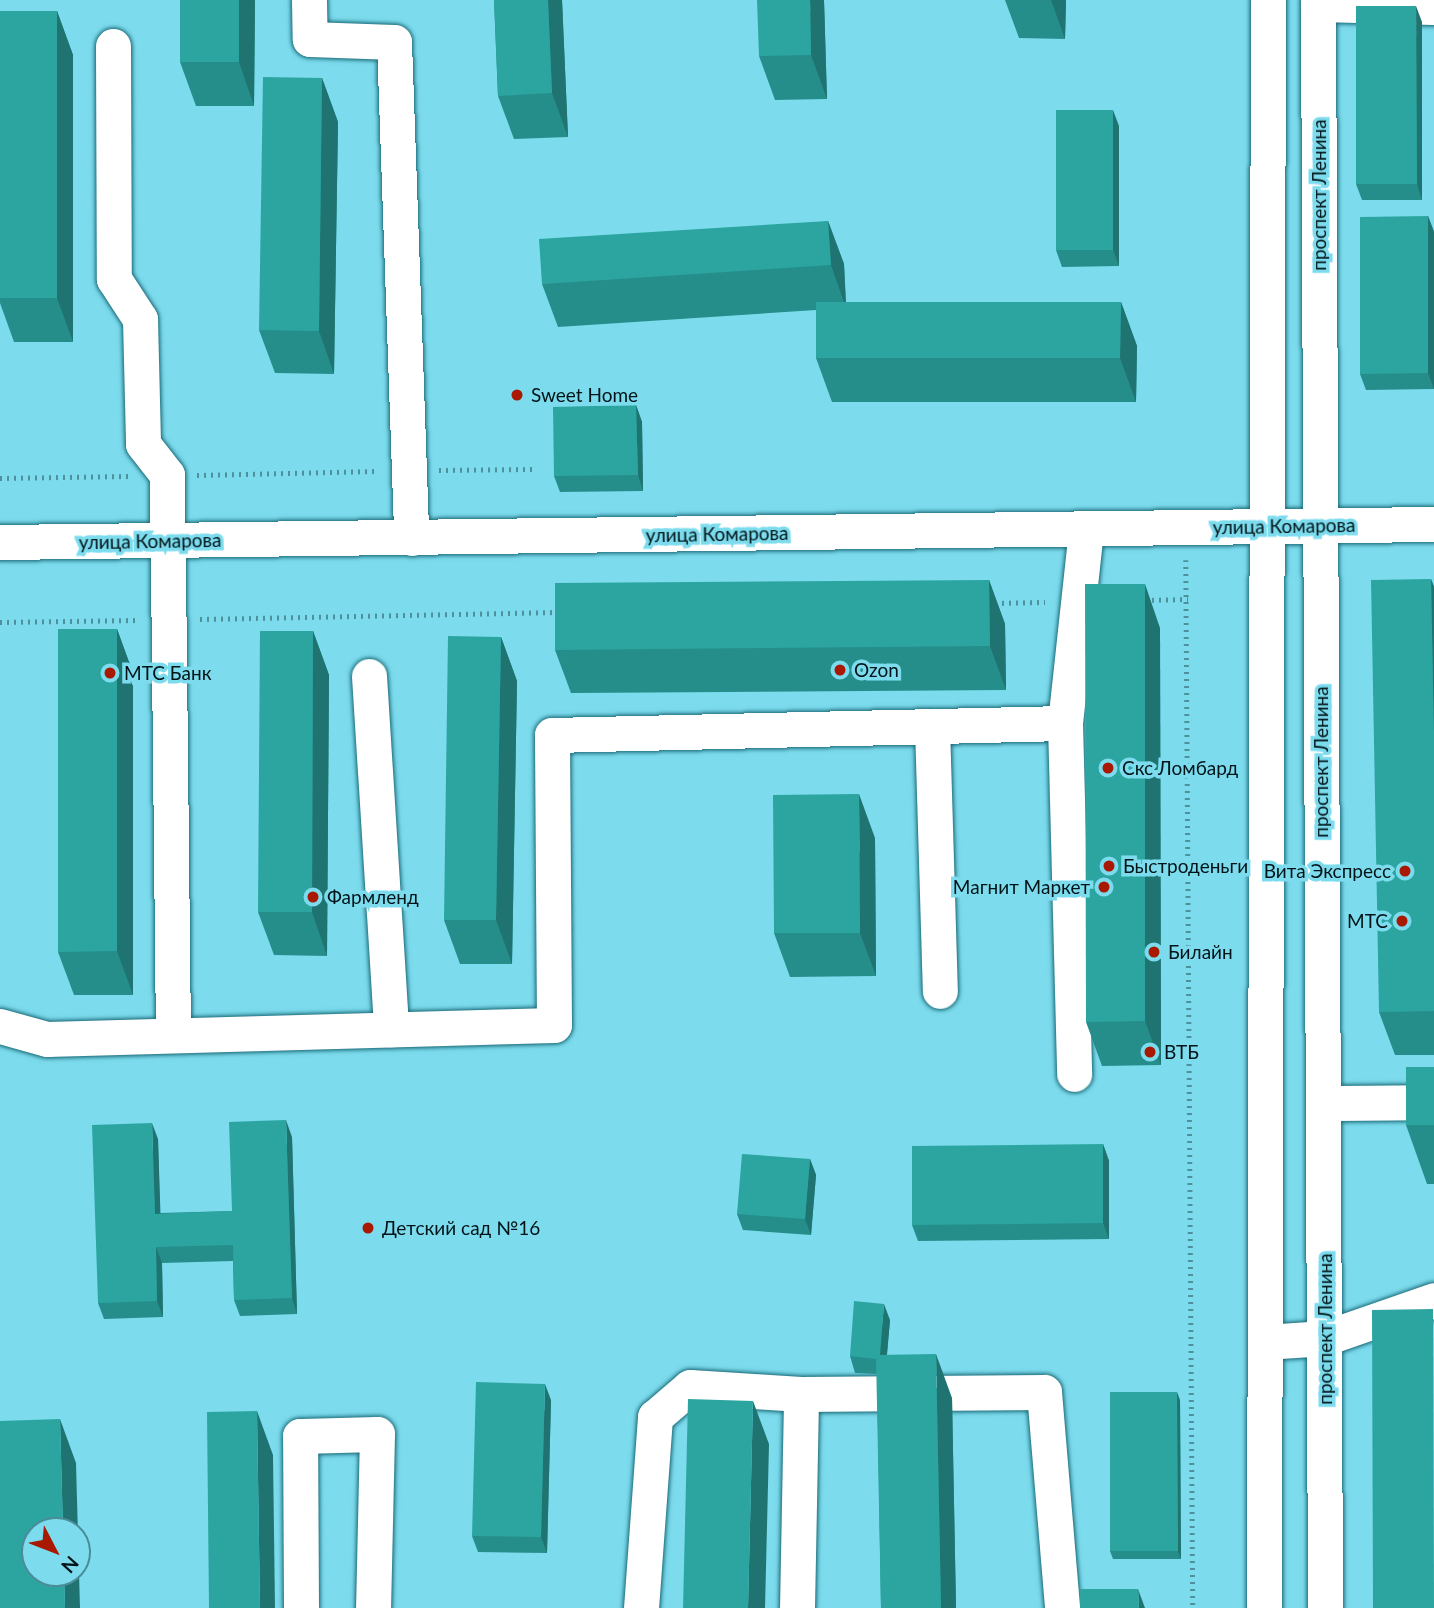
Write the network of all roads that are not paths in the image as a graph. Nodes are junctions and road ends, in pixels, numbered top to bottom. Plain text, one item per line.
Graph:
1 (309, 0) edge
2 (1268, 0) edge
3 (1318, 2) edge
4 (1434, 7) edge
5 (113, 46) dead end
6 (1434, 524) edge
7 (1320, 526) junction
8 (1267, 527) junction
9 (1086, 529) junction
10 (411, 538) junction
11 (168, 541) junction
12 (0, 542) edge
13 (369, 676) dead end
14 (1065, 723) junction
15 (932, 726) junction
16 (940, 991) dead end
17 (0, 1026) edge
18 (391, 1029) junction
19 (173, 1035) junction
20 (1074, 1074) dead end
21 (1434, 1102) edge
22 (1323, 1103) junction
23 (1434, 1300) edge
24 (1325, 1338) junction
25 (1265, 1342) junction
26 (801, 1394) junction
27 (301, 1608) edge
28 (373, 1608) edge
29 (641, 1608) edge
30 (797, 1608) edge
31 (1062, 1608) edge
32 (1264, 1608) edge
33 (1325, 1608) edge

1 - 10 street
2 - 8 street
3 - 4 street
3 - 7 street, проспект Ленина
5 - 11 street
6 - 7 street, улица Комарова
7 - 8 street, улица Комарова
7 - 22 street, проспект Ленина
8 - 9 street, улица Комарова
8 - 25 street
9 - 10 street, улица Комарова
9 - 14 street
10 - 11 street, улица Комарова
11 - 12 street, улица Комарова
11 - 19 street
13 - 18 street
14 - 15 street
14 - 20 street
15 - 16 street
15 - 18 street
17 - 19 street
18 - 19 street
21 - 22 street
22 - 24 street, проспект Ленина
23 - 24 street
24 - 25 street
24 - 33 street, проспект Ленина
25 - 32 street
26 - 29 street
26 - 30 street
26 - 31 street
27 - 28 street

